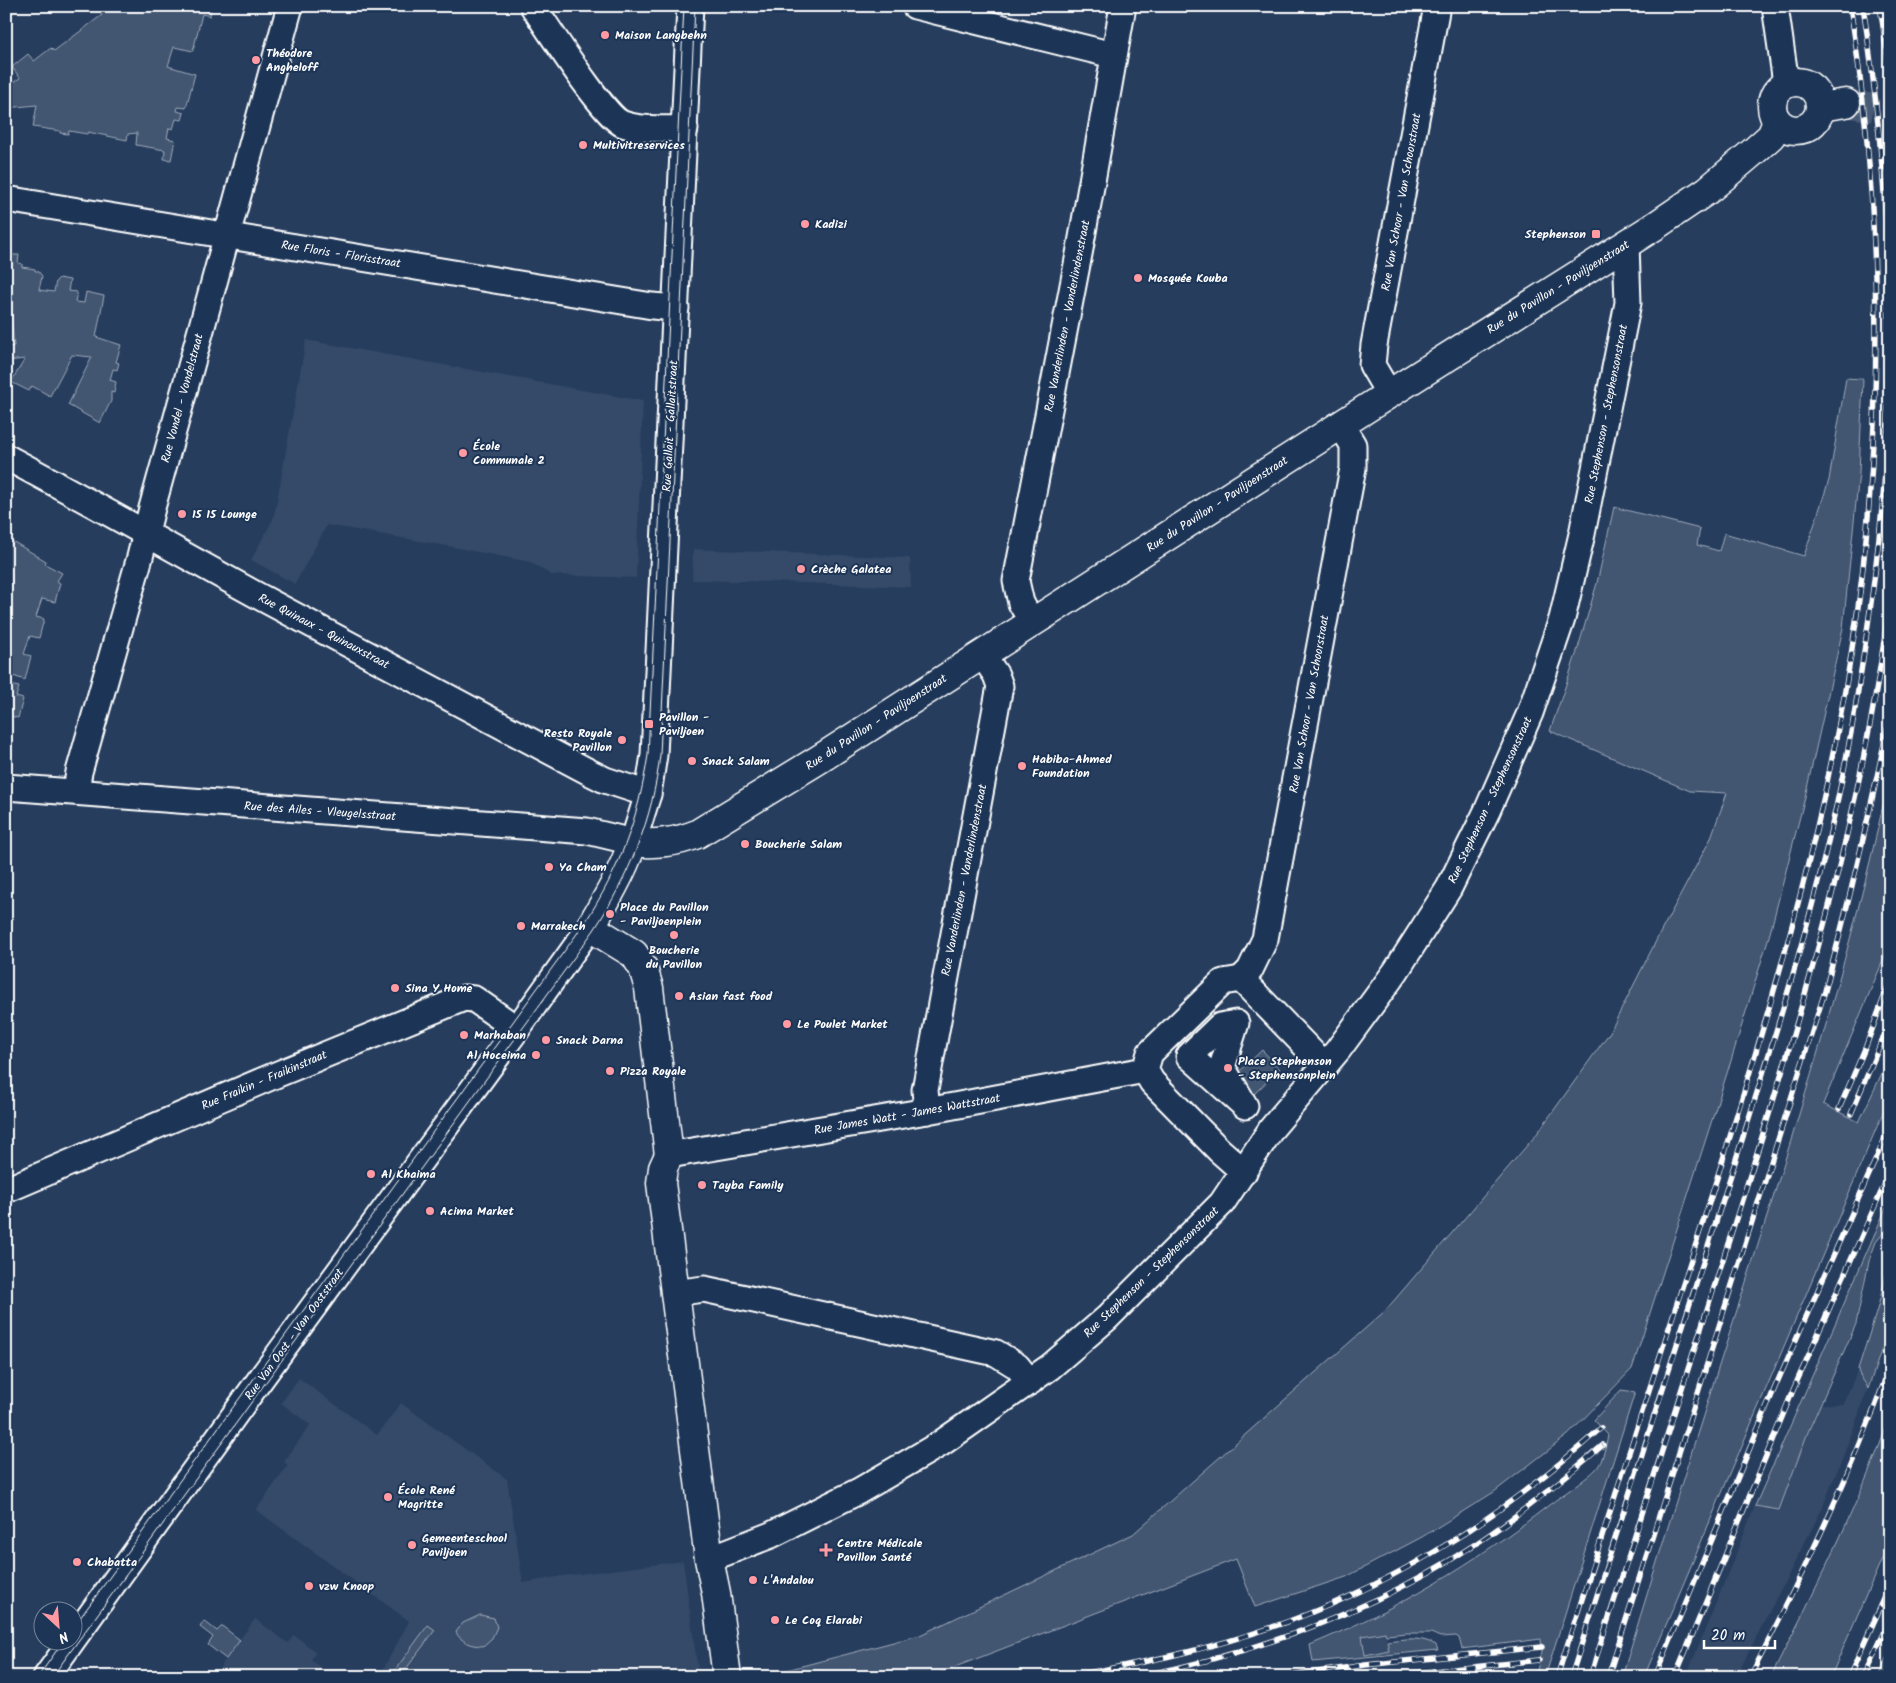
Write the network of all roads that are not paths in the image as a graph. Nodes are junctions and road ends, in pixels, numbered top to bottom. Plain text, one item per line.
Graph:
1 (290, 6) edge
2 (533, 6) edge
3 (690, 6) edge
4 (915, 6) edge
5 (1123, 6) edge
6 (1437, 6) edge
7 (1775, 6) edge
8 (1113, 55) junction
9 (1786, 83) junction
10 (1777, 122) junction
11 (685, 130) junction
12 (6, 199) edge
13 (227, 236) junction
14 (1626, 244) junction
15 (676, 308) junction
16 (1389, 394) junction
17 (1341, 425) junction
18 (6, 457) edge
19 (146, 533) junction
20 (1032, 622) junction
21 (982, 654) junction
22 (6, 787) edge
23 (76, 791) junction
24 (648, 794) junction
25 (633, 842) junction
26 (590, 927) junction
27 (1241, 980) junction
28 (517, 1030) junction
29 (1251, 1038) dead end
30 (1325, 1066) junction
31 (1145, 1070) junction
32 (1217, 1072) junction
33 (927, 1111) junction
34 (669, 1155) junction
35 (1244, 1172) junction
36 (6, 1190) edge
37 (674, 1293) junction
38 (1030, 1382) junction
39 (709, 1559) junction
40 (46, 1677) edge
41 (727, 1677) edge

1 - 13 street, Rue Vondel - Vondelstraat
2 - 11 street
3 - 11 street, Rue Gallait - Gallaitstraat
4 - 8 street
5 - 8 street, Rue Vanderlinden - Vanderlindenstraat
6 - 16 street, Rue Van Schoor - Van Schoorstraat
7 - 9 street
8 - 20 street, Rue Vanderlinden - Vanderlindenstraat
9 - 10 street
9 - 10 street
10 - 14 street, Rue du Pavillon - Paviljoenstraat
11 - 15 street, Rue Gallait - Gallaitstraat
12 - 13 street, Rue Floris - Florisstraat
13 - 15 street, Rue Floris - Florisstraat
13 - 19 street, Rue Vondel - Vondelstraat
14 - 16 street, Rue du Pavillon - Paviljoenstraat
14 - 30 street, Rue Stephenson - Stephensonstraat
15 - 24 street, Rue Gallait - Gallaitstraat
16 - 17 street, Rue du Pavillon - Paviljoenstraat
17 - 20 street, Rue du Pavillon - Paviljoenstraat
17 - 27 street, Rue Van Schoor - Van Schoorstraat
18 - 19 street, Rue Quinaux - Quinauxstraat
19 - 23 street, Rue Vondel - Vondelstraat
19 - 24 street, Rue Quinaux - Quinauxstraat
20 - 21 street, Rue du Pavillon - Paviljoenstraat
21 - 25 street, Rue du Pavillon - Paviljoenstraat
21 - 33 street, Rue Vanderlinden - Vanderlindenstraat
22 - 23 street, Rue des Ailes - Vleugelsstraat
23 - 25 street, Rue des Ailes - Vleugelsstraat
24 - 25 street, Rue Gallait - Gallaitstraat
25 - 26 street
26 - 28 street
26 - 34 street
27 - 30 street
27 - 31 street
28 - 36 street, Rue Fraikin - Fraikinstraat
28 - 40 street, Rue Van Oost - Van Ooststraat
29 - 32 street
30 - 35 street, Rue Stephenson - Stephensonstraat
31 - 33 street, Rue James Watt - James Wattstraat
31 - 35 street
32 - 32 street
33 - 34 street, Rue James Watt - James Wattstraat
34 - 37 street
35 - 38 street, Rue Stephenson - Stephensonstraat
37 - 38 street
37 - 39 street
38 - 39 street, Rue Stephenson - Stephensonstraat
39 - 41 street

